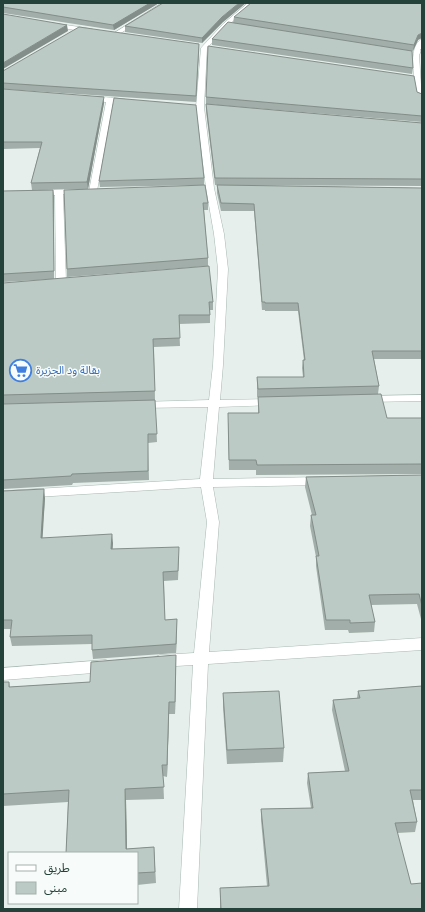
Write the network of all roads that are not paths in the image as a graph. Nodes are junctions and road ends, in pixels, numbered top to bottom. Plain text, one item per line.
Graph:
1 (166, 3) edge
2 (252, 3) edge
3 (48, 24) edge
4 (78, 29) junction
5 (72, 33) edge
6 (107, 33) junction
7 (129, 37) edge
8 (422, 42) edge
9 (408, 54) edge
10 (416, 55) junction
11 (410, 78) edge
12 (418, 79) junction
13 (80, 98) edge
14 (422, 98) edge
15 (110, 100) junction
16 (142, 102) edge
17 (59, 192) junction
18 (31, 193) edge
19 (61, 282) edge
20 (422, 398) edge
21 (353, 400) edge
22 (283, 402) edge
23 (214, 403) junction
24 (128, 405) edge
25 (329, 481) edge
26 (206, 483) junction
27 (3, 495) edge
28 (422, 644) edge
29 (201, 658) junction
30 (146, 662) edge
31 (122, 664) edge
32 (3, 674) edge
33 (188, 909) edge

1 - 6 street
2 - 23 street
3 - 4 street
4 - 5 street
4 - 6 street
6 - 7 street
8 - 10 street
9 - 10 street
10 - 12 street
11 - 12 street
12 - 14 street
13 - 15 street
15 - 16 street
15 - 17 street
17 - 18 street
17 - 19 street
20 - 21 street
22 - 23 street
23 - 24 street
23 - 26 street
25 - 26 street
26 - 27 street
26 - 29 street
28 - 29 street
29 - 30 street
29 - 33 street
31 - 32 street

